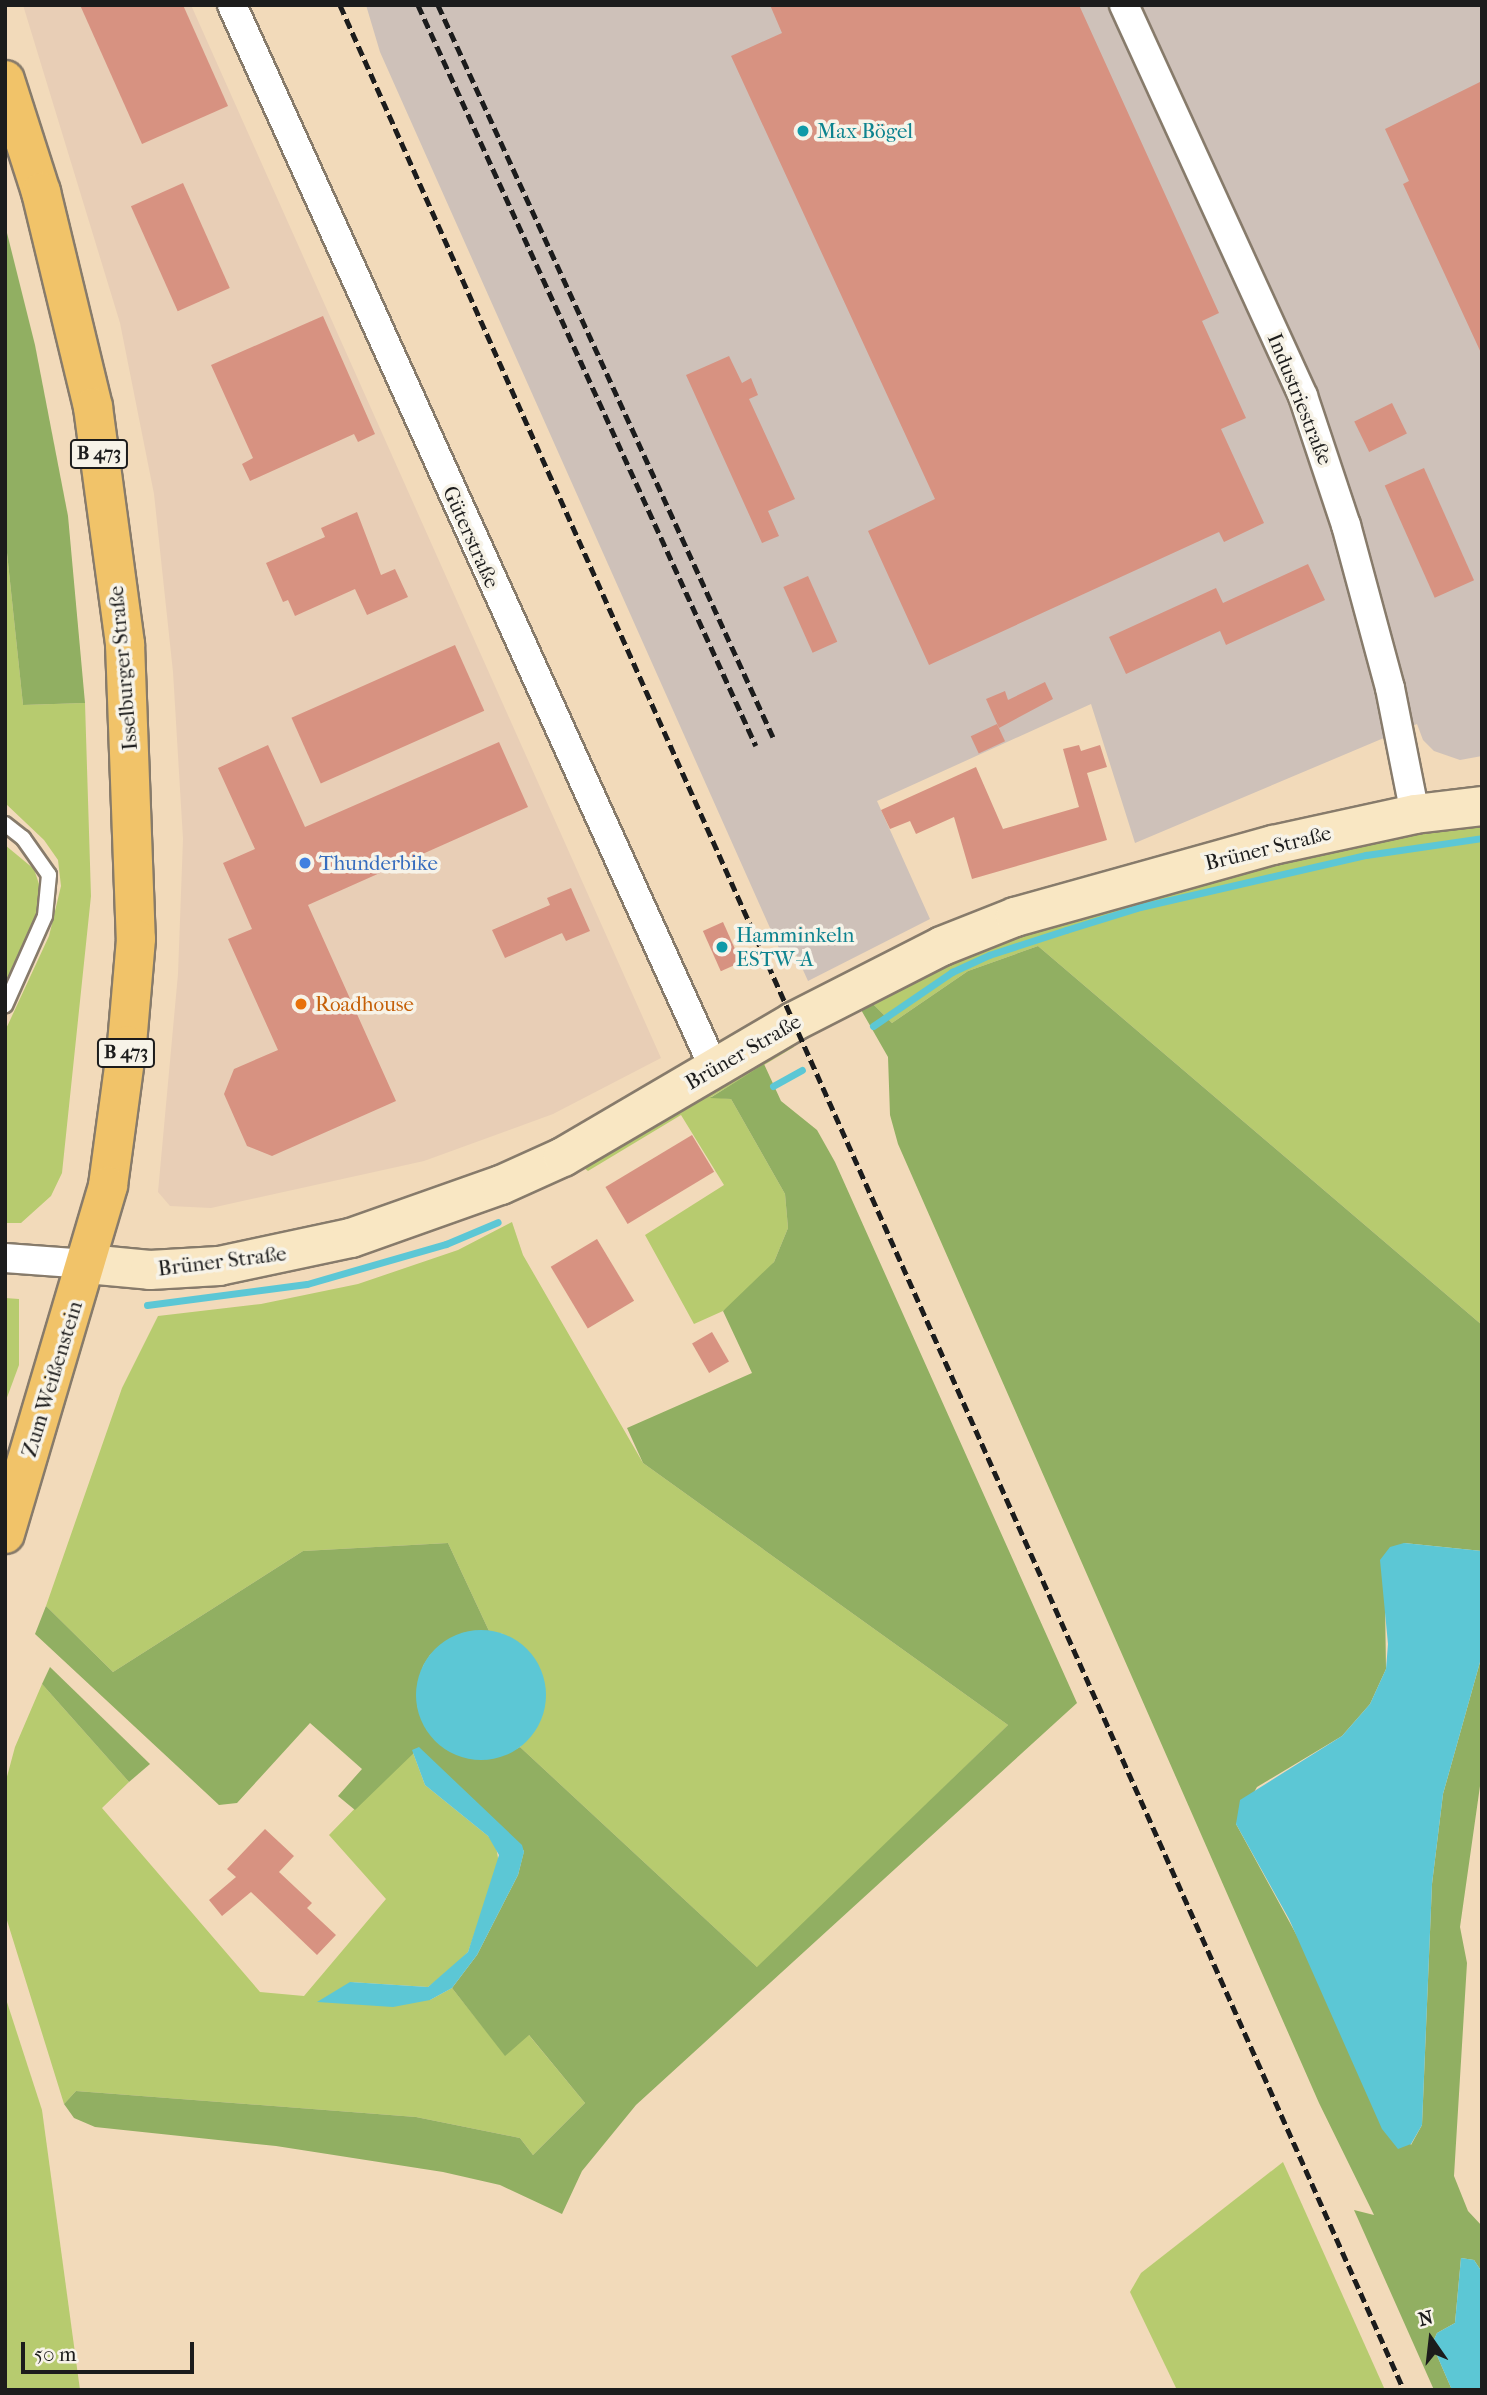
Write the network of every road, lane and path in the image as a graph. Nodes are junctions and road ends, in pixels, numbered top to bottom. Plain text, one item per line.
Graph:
1 (232, 5) edge
2 (1124, 5) edge
3 (5, 80) edge
4 (1482, 806) edge
5 (1415, 814) junction
6 (5, 824) edge
7 (5, 1006) edge
8 (714, 1068) junction
9 (5, 1258) edge
10 (87, 1264) junction
11 (5, 1534) edge

1 - 8 street, Güterstraße
2 - 5 street, Industriestraße
3 - 10 main road, Isselburger Straße / B 473
4 - 5 main road, Brüner Straße
5 - 8 main road, Brüner Straße
6 - 7 lane
8 - 10 main road, Brüner Straße
9 - 10 street, Brüner Straße
10 - 11 main road, Zum Weißenstein / B 473

